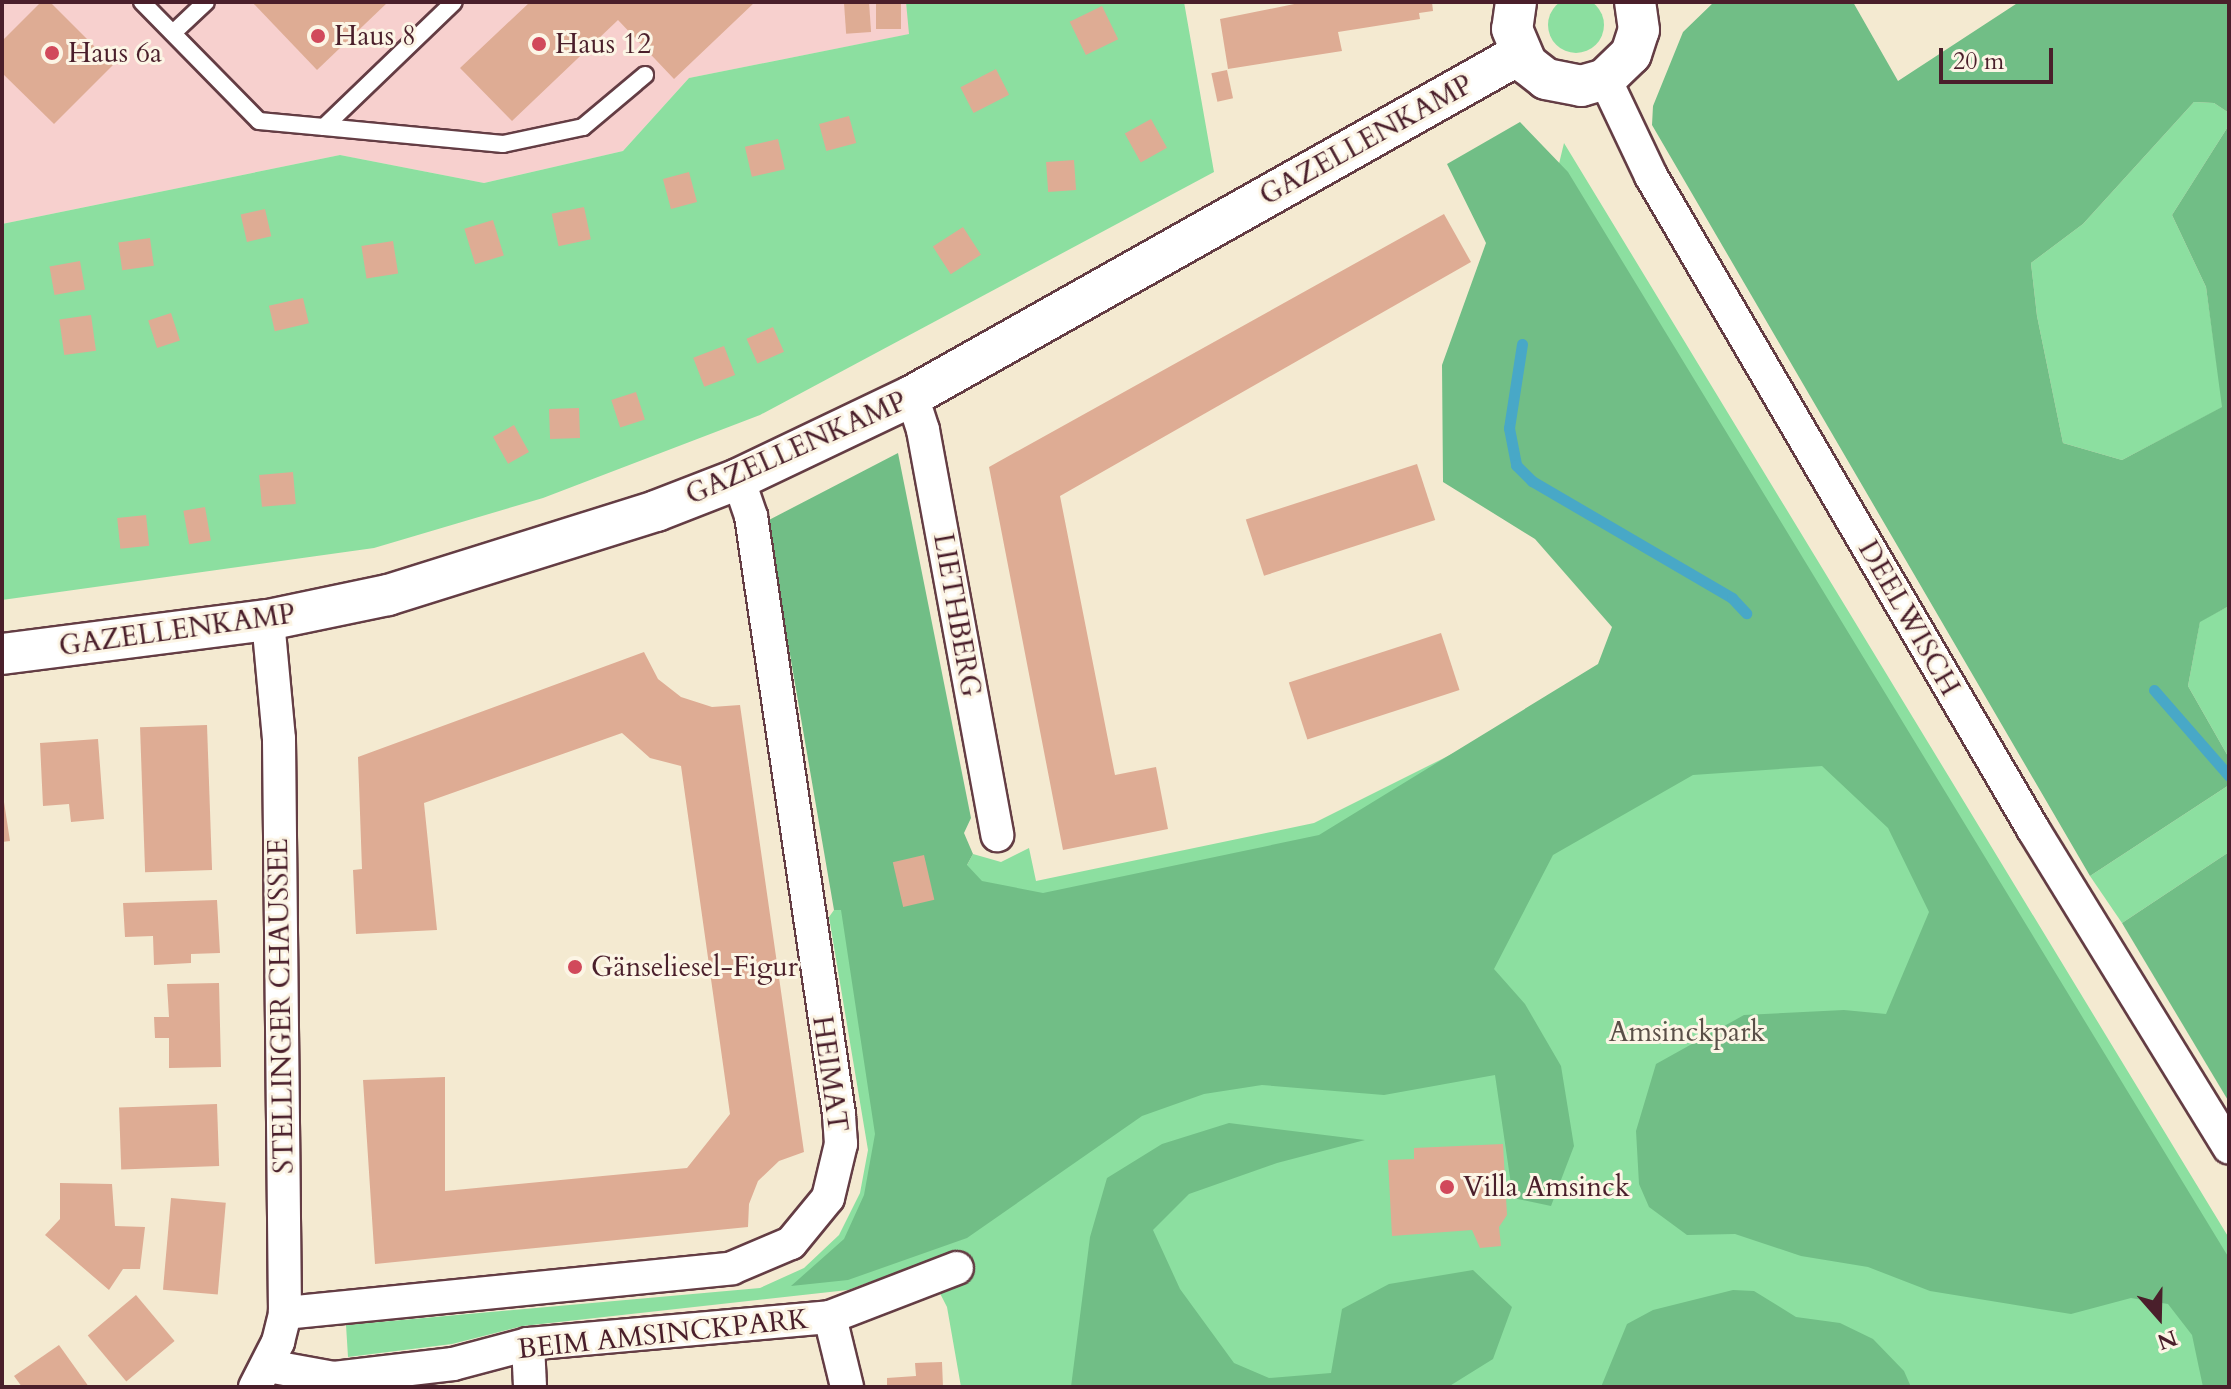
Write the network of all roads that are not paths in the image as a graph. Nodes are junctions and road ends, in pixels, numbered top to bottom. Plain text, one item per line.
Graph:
1 (142, 2) edge
2 (206, 2) edge
3 (454, 2) edge
4 (1516, 2) edge
5 (1635, 2) edge
6 (173, 33) junction
7 (1520, 54) junction
8 (645, 75) dead end
9 (1605, 79) junction
10 (324, 127) junction
11 (912, 396) junction
12 (738, 479) junction
13 (268, 620) junction
14 (2, 654) edge
15 (997, 835) dead end
16 (2229, 1148) edge
17 (957, 1268) dead end
18 (285, 1313) junction
19 (830, 1317) junction
20 (528, 1344) junction
21 (262, 1377) edge
22 (530, 1387) edge
23 (847, 1387) edge

1 - 6 lane
2 - 6 lane
3 - 10 lane
4 - 7 street
5 - 9 street
6 - 10 lane
7 - 9 street
7 - 11 street, GAZELLENKAMP
8 - 10 lane
9 - 16 street, DEELWISCH
11 - 12 street, GAZELLENKAMP
11 - 15 street, LIETHBERG
12 - 13 street, GAZELLENKAMP
12 - 18 street, HEIMAT
13 - 14 street, GAZELLENKAMP
13 - 18 street, STELLINGER CHAUSSEE
17 - 19 street, BEIM AMSINCKPARK
18 - 21 street, STELLINGER CHAUSSEE
19 - 20 street, BEIM AMSINCKPARK
19 - 23 street
20 - 21 street, BEIM AMSINCKPARK
20 - 22 street

